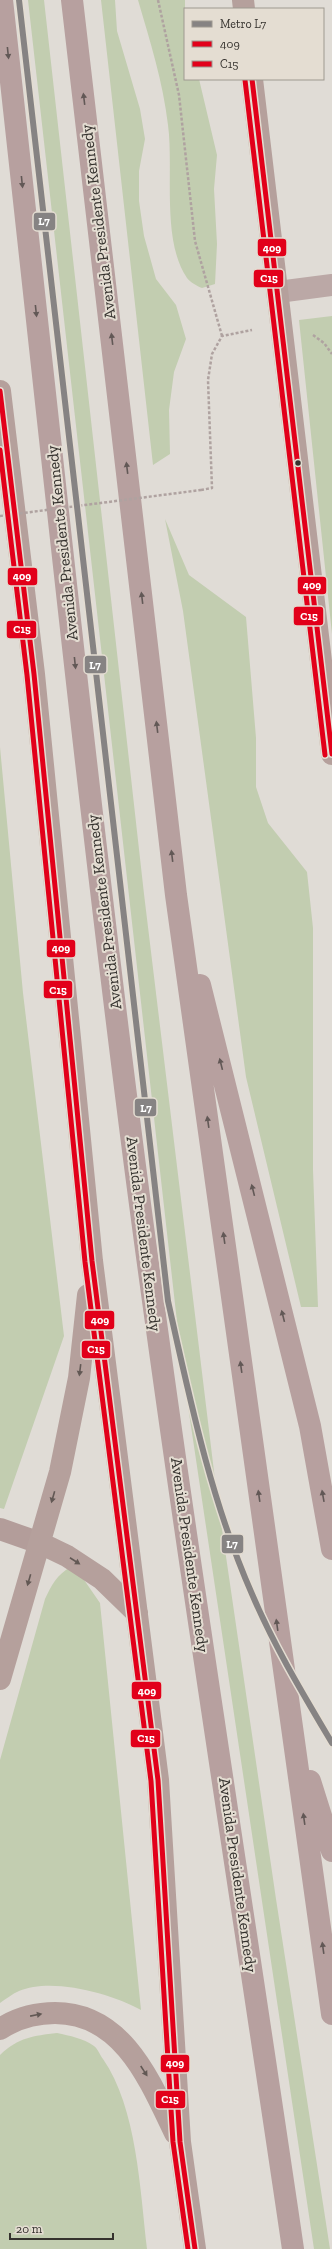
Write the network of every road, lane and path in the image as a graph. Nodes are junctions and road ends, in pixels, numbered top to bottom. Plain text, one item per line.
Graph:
1 (2, 0) edge
2 (72, 0) edge
3 (158, 0) edge
4 (252, 80) edge
5 (332, 285) edge
6 (278, 292) junction
7 (281, 326) junction
8 (222, 336) junction
9 (0, 391) edge
10 (0, 516) edge
11 (332, 752) edge
12 (176, 895) junction
13 (92, 1261) junction
14 (0, 1529) edge
15 (40, 1543) junction
16 (332, 1549) edge
17 (137, 1613) junction
18 (0, 1679) edge
19 (290, 1719) junction
20 (332, 1851) edge
21 (332, 2014) edge
22 (0, 2028) edge
23 (180, 2142) junction
24 (195, 2249) edge
25 (294, 2249) edge

1 -> 25 highway, Avenida Presidente Kennedy
12 -> 2 highway, Avenida Presidente Kennedy
3 - 8 path
4 - 6 main road
5 - 6 street
6 - 7 main road
7 - 8 path
7 - 11 main road
8 - 10 path, bridge
9 - 13 main road
16 -> 12 highway
19 -> 12 highway, Avenida Presidente Kennedy
13 -> 15 main road
13 - 17 main road
14 - 15 street
15 -> 17 main road
15 -> 18 main road
17 - 23 main road
19 - 20 highway
21 -> 19 highway, Avenida Presidente Kennedy
22 -> 23 main road
23 - 24 main road

